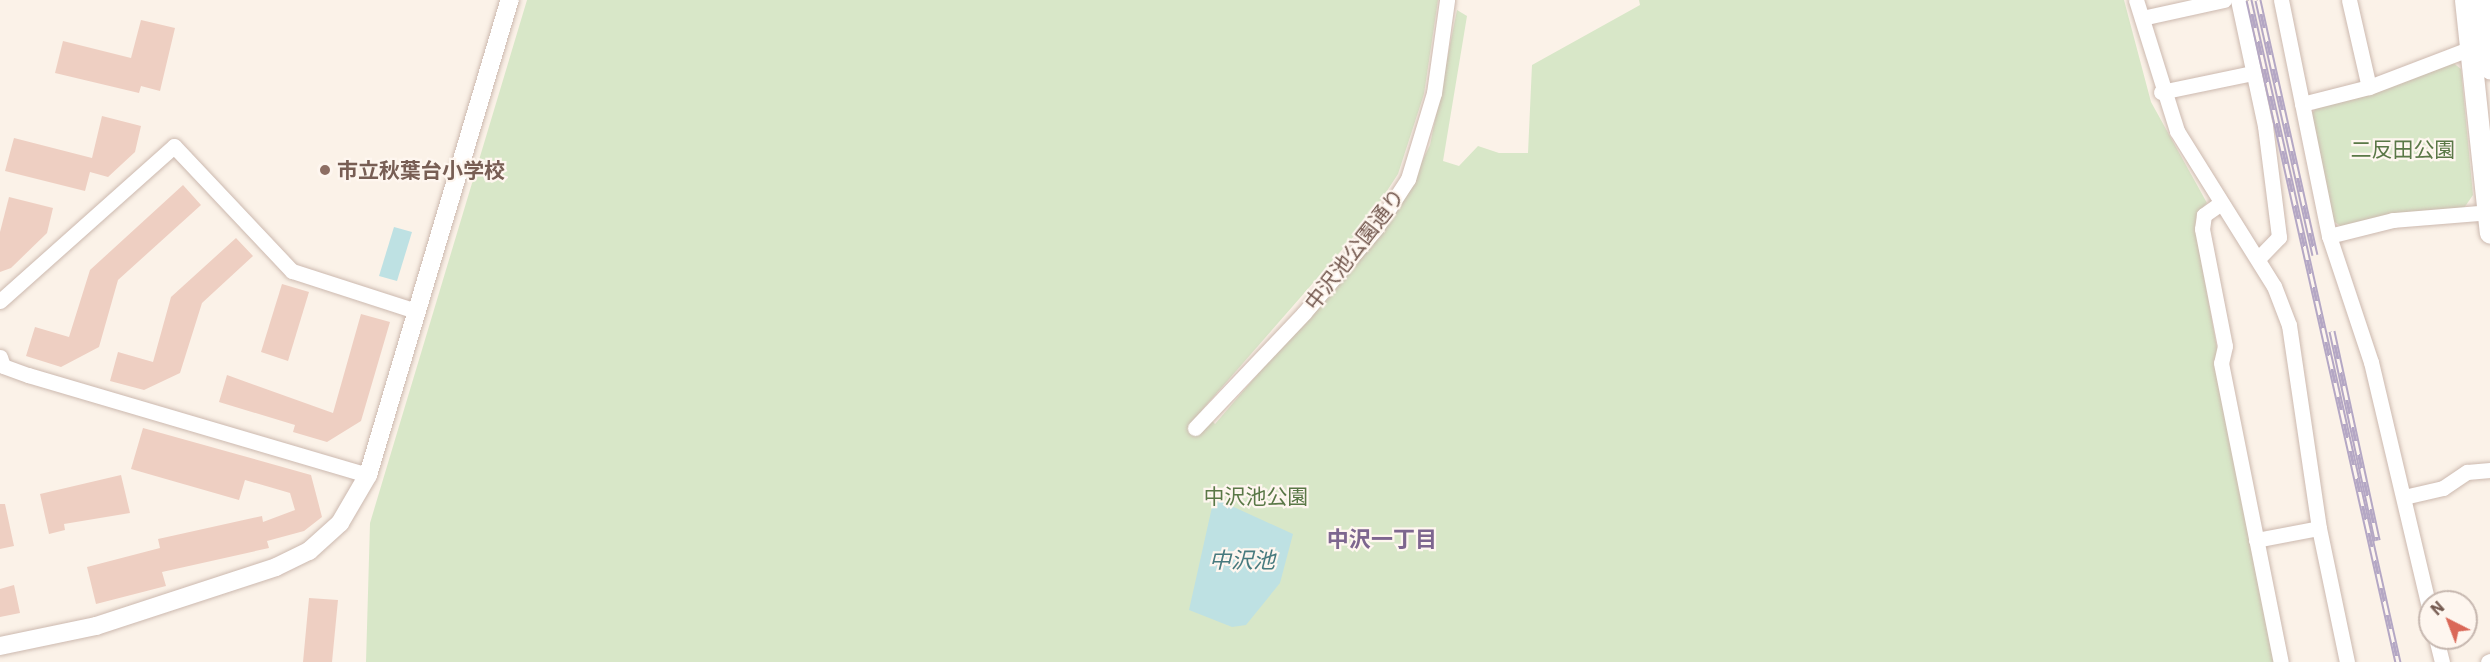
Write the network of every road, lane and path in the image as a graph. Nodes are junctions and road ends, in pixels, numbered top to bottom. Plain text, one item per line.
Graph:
1 (510, 0) edge
2 (1447, 0) edge
3 (2136, 0) edge
4 (2224, 0) edge
5 (2238, 0) edge
6 (2281, 0) edge
7 (2349, 0) edge
8 (2464, 0) edge
9 (2481, 0) edge
10 (2142, 18) junction
11 (2483, 44) edge
12 (2490, 68) edge
13 (2253, 73) junction
14 (2369, 87) junction
15 (2161, 92) junction
16 (2302, 104) junction
17 (2221, 203) junction
18 (2489, 212) edge
19 (2490, 233) edge
20 (2329, 236) junction
21 (2258, 259) junction
22 (0, 301) edge
23 (416, 311) junction
24 (0, 357) edge
25 (1195, 428) dead end
26 (2490, 470) edge
27 (368, 475) junction
28 (2404, 497) junction
29 (2319, 528) junction
30 (2256, 540) junction
31 (2425, 590) edge
32 (0, 646) edge
33 (2281, 662) edge
34 (2347, 662) edge

1 - 23 street
2 - 25 street, 中沢池公園通り
3 - 10 street
4 - 10 street
5 - 13 street
6 - 16 street
7 - 14 street
8 - 11 main road
9 - 11 main road
10 - 15 street
11 - 12 main road
11 - 14 street
11 - 18 main road
13 - 15 street
13 - 21 street
14 - 16 street
15 - 17 street
16 - 20 street
17 - 21 street
17 - 30 street
18 - 19 main road
18 - 20 street
20 - 28 street
21 - 29 street
22 - 23 street
23 - 27 street
24 - 27 street
26 - 28 street
27 - 32 street
28 - 31 street
29 - 30 street
29 - 34 street
30 - 33 street

